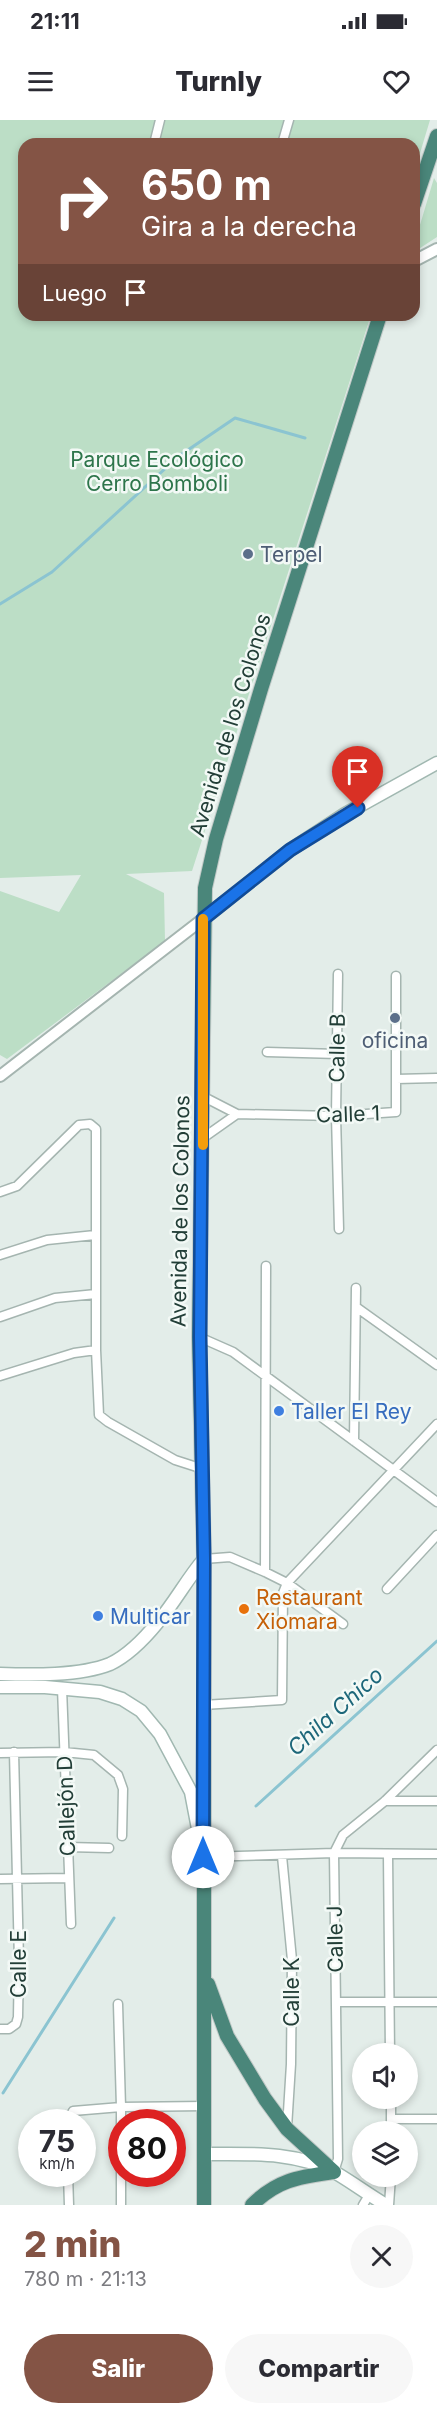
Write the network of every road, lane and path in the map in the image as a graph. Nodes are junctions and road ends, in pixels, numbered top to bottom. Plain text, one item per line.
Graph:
1 (160, 120) edge
2 (289, 120) edge
3 (437, 136) edge
4 (156, 138) edge
5 (284, 138) edge
6 (434, 158) edge
7 (420, 190) edge
8 (437, 249) edge
9 (420, 258) edge
10 (378, 321) edge
11 (437, 763) edge
12 (203, 919) junction
13 (338, 974) dead end
14 (396, 976) dead end
15 (267, 1052) dead end
16 (338, 1054) junction
17 (0, 1076) edge
18 (437, 1078) edge
19 (396, 1079) junction
20 (202, 1096) junction
21 (237, 1114) junction
22 (336, 1116) junction
23 (203, 1138) junction
24 (0, 1192) edge
25 (339, 1229) dead end
26 (95, 1235) junction
27 (0, 1256) edge
28 (266, 1266) dead end
29 (356, 1288) dead end
30 (96, 1294) junction
31 (356, 1307) junction
32 (0, 1317) edge
33 (200, 1337) junction
34 (96, 1350) junction
35 (437, 1365) edge
36 (0, 1376) edge
37 (265, 1376) junction
38 (437, 1424) edge
39 (354, 1441) junction
40 (203, 1469) junction
41 (393, 1469) junction
42 (437, 1502) edge
43 (437, 1535) edge
44 (204, 1559) junction
45 (265, 1572) junction
46 (287, 1583) junction
47 (387, 1589) dead end
48 (343, 1624) dead end
49 (0, 1674) edge
50 (0, 1687) edge
51 (62, 1688) junction
52 (203, 1705) junction
53 (437, 1750) edge
54 (14, 1752) junction
55 (64, 1752) junction
56 (0, 1753) edge
57 (385, 1801) junction
58 (437, 1801) edge
59 (122, 1836) dead end
60 (67, 1847) junction
61 (109, 1848) dead end
62 (334, 1853) junction
63 (437, 1854) edge
64 (388, 1855) junction
65 (282, 1856) junction
66 (203, 1857) junction
67 (17, 1878) junction
68 (68, 1878) junction
69 (0, 1879) edge
70 (71, 1924) dead end
71 (205, 1973) junction
72 (336, 2002) junction
73 (389, 2002) junction
74 (437, 2002) edge
75 (118, 2004) dead end
76 (5, 2029) edge
77 (390, 2043) edge
78 (205, 2106) junction
79 (121, 2107) junction
80 (96, 2109) edge
81 (391, 2109) edge
82 (391, 2119) joint
83 (437, 2119) edge
84 (287, 2129) junction
85 (205, 2154) junction
86 (334, 2172) junction
87 (68, 2187) edge
88 (390, 2187) edge
89 (366, 2200) edge
90 (69, 2205) edge
91 (120, 2205) edge
92 (204, 2205) edge
93 (252, 2205) edge
94 (388, 2205) edge

1 - 4 street
2 - 5 street
3 - 6 highway
6 - 7 highway
8 - 9 street
10 - 12 highway, Avenida de los Colonos
11 - 12 main road
12 - 17 street
12 - 20 highway, Avenida de los Colonos
13 - 16 street, Calle B
14 - 19 street, Calle 1
15 - 16 street
16 - 22 street, Calle B
18 - 19 street
19 - 22 street, Calle 1
20 - 21 street, Calle 1
20 - 23 highway, Avenida de los Colonos
21 - 22 street, Calle 1
21 - 23 street
22 - 25 street, Calle B
23 - 33 highway, Avenida de los Colonos
24 - 26 street
26 - 27 street
26 - 30 street
28 - 37 street
29 - 31 street
30 - 32 street
30 - 34 street
31 - 35 street
31 - 39 street
33 - 37 street
33 - 40 highway, Avenida de los Colonos
34 - 36 street
34 - 40 street
37 - 39 street
37 - 45 street
38 - 41 street
39 - 41 street
40 - 44 highway, Avenida de los Colonos
41 - 42 street
41 - 46 street
43 - 47 street
44 - 45 street
44 - 49 main road
44 - 52 highway, Avenida de los Colonos
45 - 46 street
46 - 48 street
46 - 52 street
50 - 51 main road
51 - 55 street, Callejón D
51 - 66 main road
52 - 66 highway, Avenida de los Colonos
53 - 57 street
54 - 55 street
54 - 56 street
54 - 67 street, Calle E
55 - 59 street
55 - 60 street, Callejón D
57 - 58 street
57 - 62 street
60 - 61 street
60 - 68 street, Callejón D
62 - 64 street
62 - 65 street
62 - 72 street, Calle J
63 - 64 street
64 - 73 street
65 - 66 street
65 - 84 street, Calle K
66 - 71 highway, Avenida de los Colonos
67 - 68 street
67 - 69 street
67 - 76 street, Calle E
68 - 70 street, Callejón D
71 - 78 highway, Avenida de los Colonos
71 - 84 highway
72 - 73 street
72 - 86 street, Calle J
73 - 74 street
73 - 77 street
75 - 79 street
78 - 79 street
78 - 85 highway, Avenida de los Colonos
79 - 80 street
79 - 91 street
81 - 82 street
82 - 83 street
84 - 86 highway
85 - 86 main road
85 - 92 highway, Avenida de los Colonos
86 - 89 main road
86 - 93 highway
87 - 90 street
88 - 94 street
89 - 94 main road

